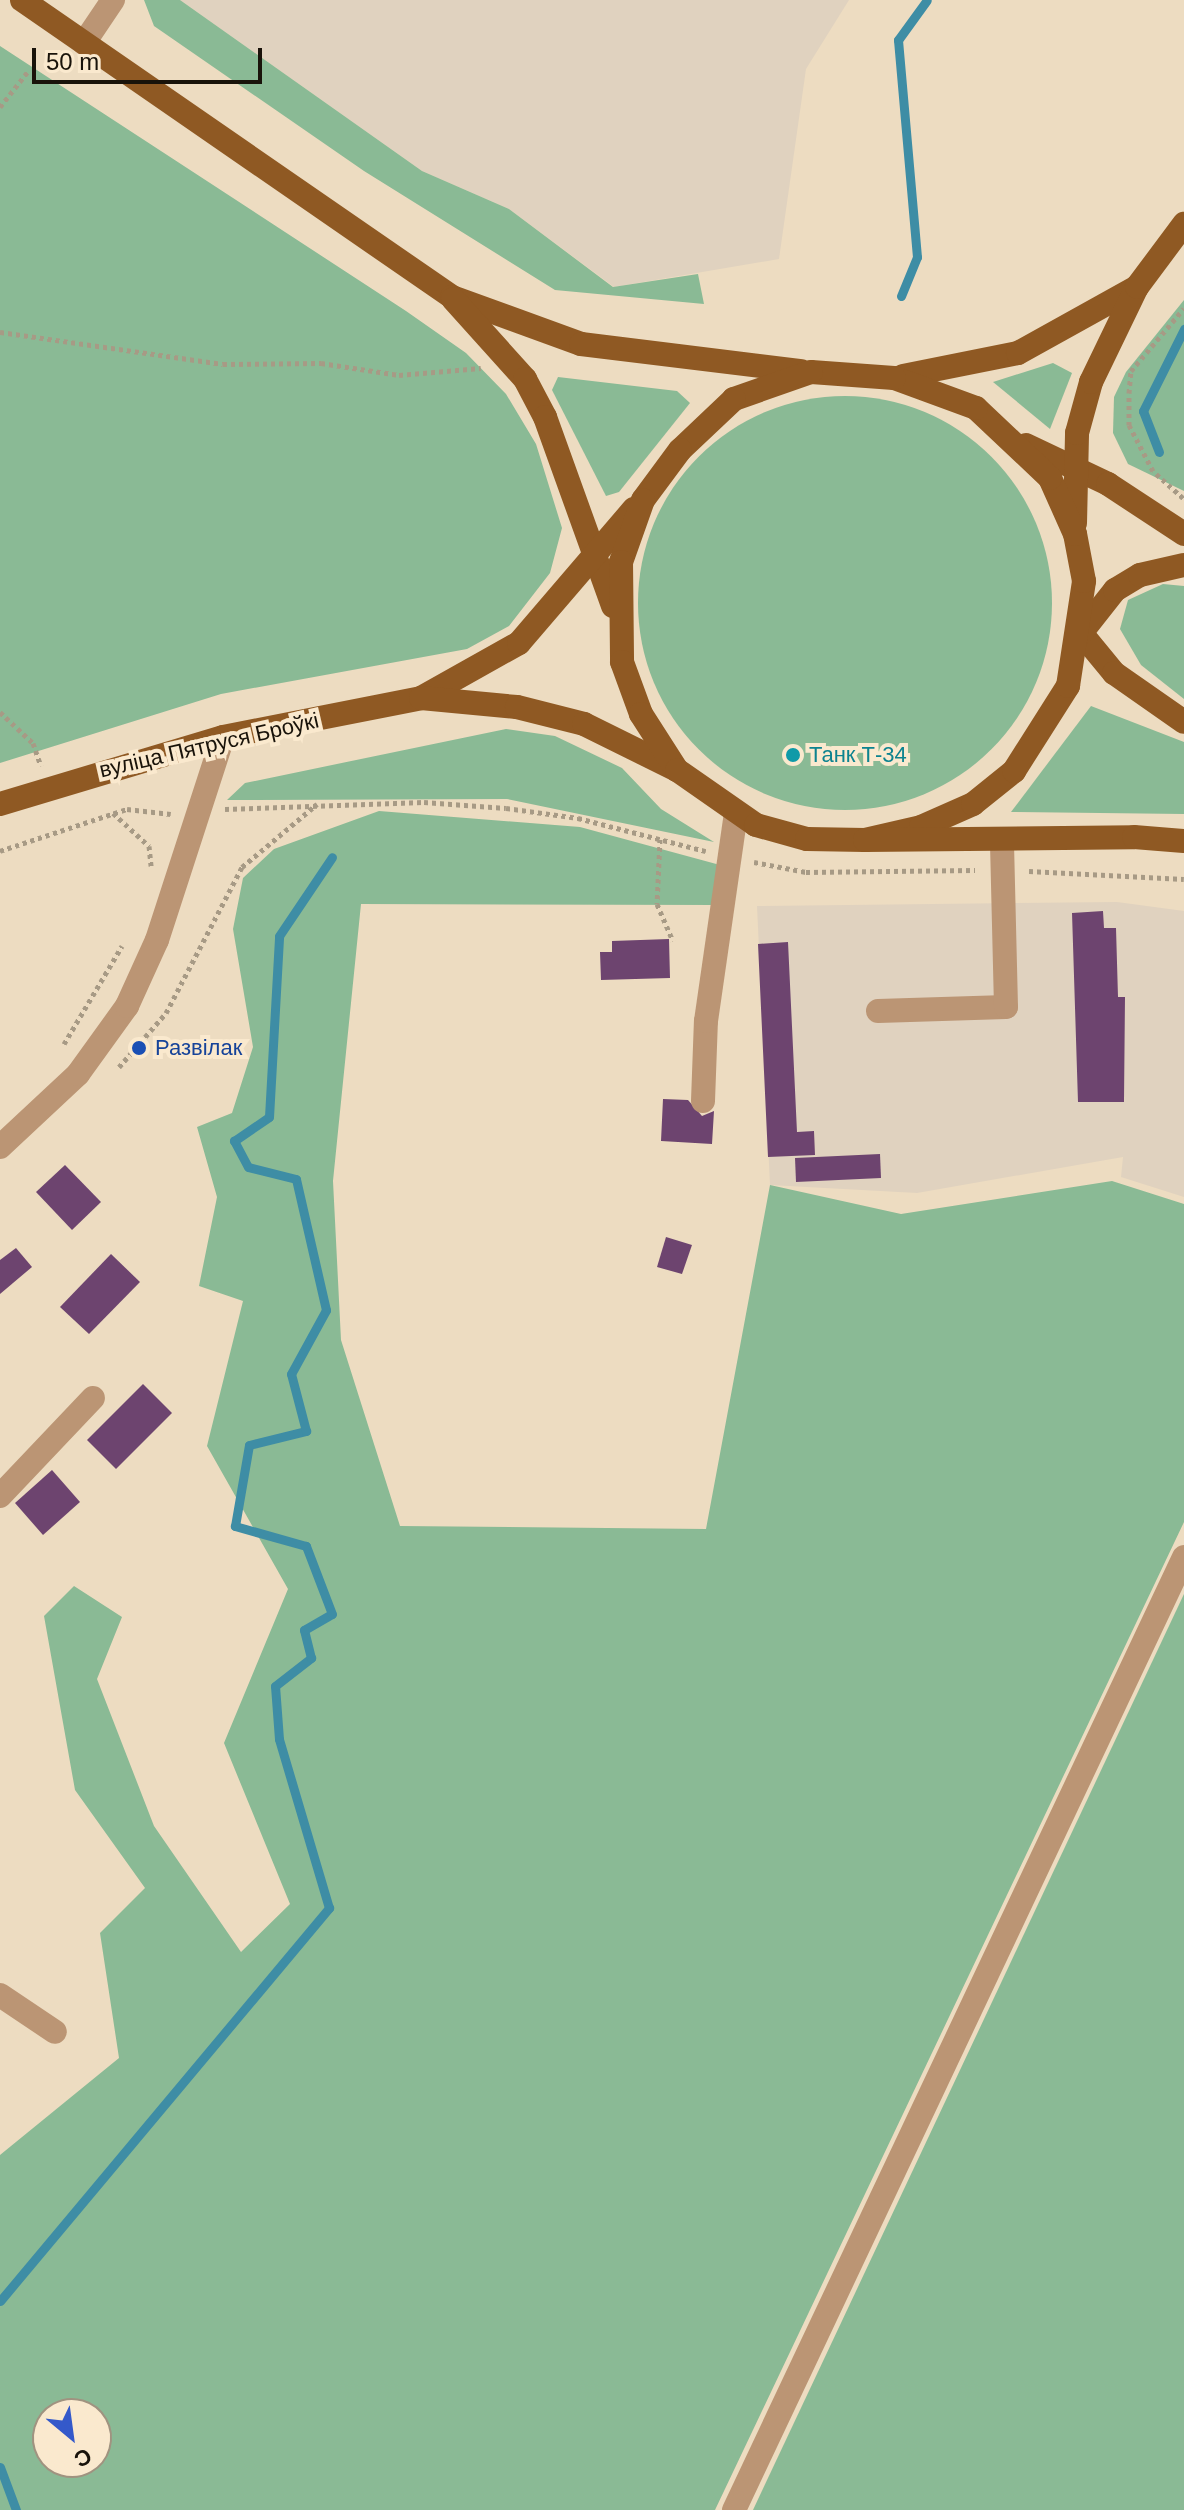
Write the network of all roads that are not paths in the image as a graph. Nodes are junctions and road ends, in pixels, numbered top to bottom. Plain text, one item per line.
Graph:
1 (22, 0) edge
2 (113, 0) edge
3 (84, 43) junction
4 (1184, 224) edge
5 (1137, 287) junction
6 (452, 297) junction
7 (811, 372) junction
8 (894, 378) junction
9 (1015, 439) junction
10 (1075, 469) junction
11 (643, 500) junction
12 (1075, 534) junction
13 (1184, 534) edge
14 (595, 552) junction
15 (1184, 565) edge
16 (616, 616) junction
17 (1081, 633) junction
18 (421, 698) junction
19 (1184, 722) edge
20 (223, 737) junction
21 (677, 770) junction
22 (0, 804) edge
23 (736, 814) junction
24 (1002, 839) junction
25 (865, 840) junction
26 (1184, 841) edge
27 (878, 1011) dead end
28 (703, 1101) dead end
29 (0, 1147) edge
30 (93, 1398) dead end
31 (0, 1496) edge
32 (1184, 1557) edge
33 (0, 1995) edge
34 (55, 2032) dead end
35 (734, 2510) edge

1 - 3 main road
2 - 3 street
3 - 6 main road
4 - 5 main road
5 - 8 main road
5 - 10 main road
6 - 7 main road
6 - 14 main road
7 - 8 main road
7 - 11 main road
8 - 9 main road
9 - 10 main road
9 - 12 main road
10 - 12 main road
10 - 13 main road
11 - 14 main road, вуліца Пятруся Броўкі
11 - 16 main road
12 - 17 main road
14 - 16 main road
14 - 18 main road, вуліца Пятруся Броўкі
15 - 17 main road
16 - 21 main road
17 - 19 main road
17 - 25 main road
18 - 20 main road, вуліца Пятруся Броўкі
18 - 21 main road, вуліца Пятруся Броўкі
20 - 22 main road, вуліца Пятруся Броўкі
20 - 29 street
21 - 23 main road
23 - 25 main road
23 - 28 street
24 - 25 main road
24 - 26 main road
24 - 27 street
30 - 31 street
32 - 35 street
33 - 34 street

